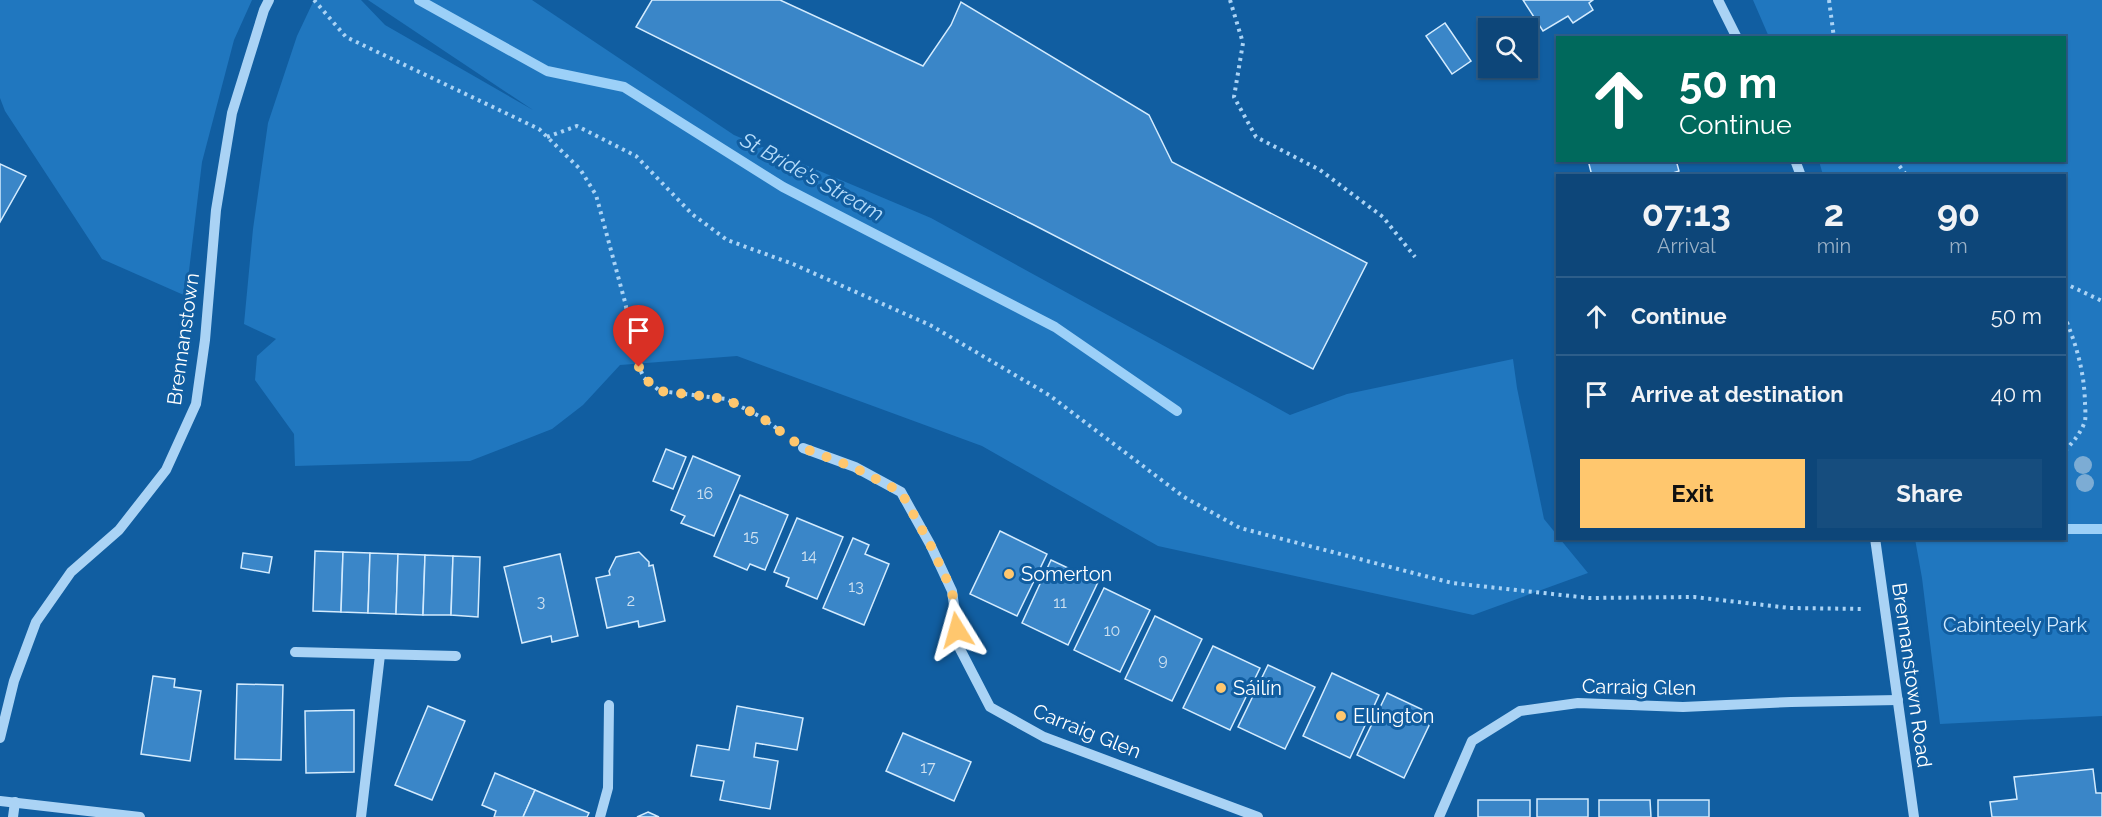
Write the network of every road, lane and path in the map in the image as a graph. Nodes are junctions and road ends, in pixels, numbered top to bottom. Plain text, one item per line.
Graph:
1 (269, 0) edge
2 (314, 0) edge
3 (1230, 0) edge
4 (1718, 0) edge
5 (1829, 0) edge
6 (1736, 36) edge
7 (1834, 36) edge
8 (547, 137) junction
9 (1415, 257) dead end
10 (2066, 284) edge
11 (2102, 302) edge
12 (2066, 320) edge
13 (803, 448) joint
14 (2066, 450) edge
15 (1875, 540) edge
16 (1873, 610) dead end
17 (295, 652) dead end
18 (380, 656) junction
19 (456, 656) dead end
20 (1898, 700) junction
21 (609, 705) dead end
22 (0, 738) edge
23 (0, 801) edge
24 (15, 802) junction
25 (13, 817) edge
26 (140, 817) edge
27 (361, 817) edge
28 (600, 817) edge
29 (1258, 817) edge
30 (1439, 817) edge
31 (1914, 817) edge

1 - 22 street, Brennanstown
2 - 8 path
3 - 9 path
4 - 6 street
5 - 7 path
8 - 13 path
8 - 16 path
10 - 11 path
12 - 14 path
13 - 29 street, Carraig Glen
15 - 20 street, Brennanstown Road
17 - 18 street
18 - 19 street
18 - 27 street
20 - 30 street, Carraig Glen
20 - 31 street, Brennanstown Road
21 - 28 street
23 - 24 street
24 - 25 street
24 - 26 street

